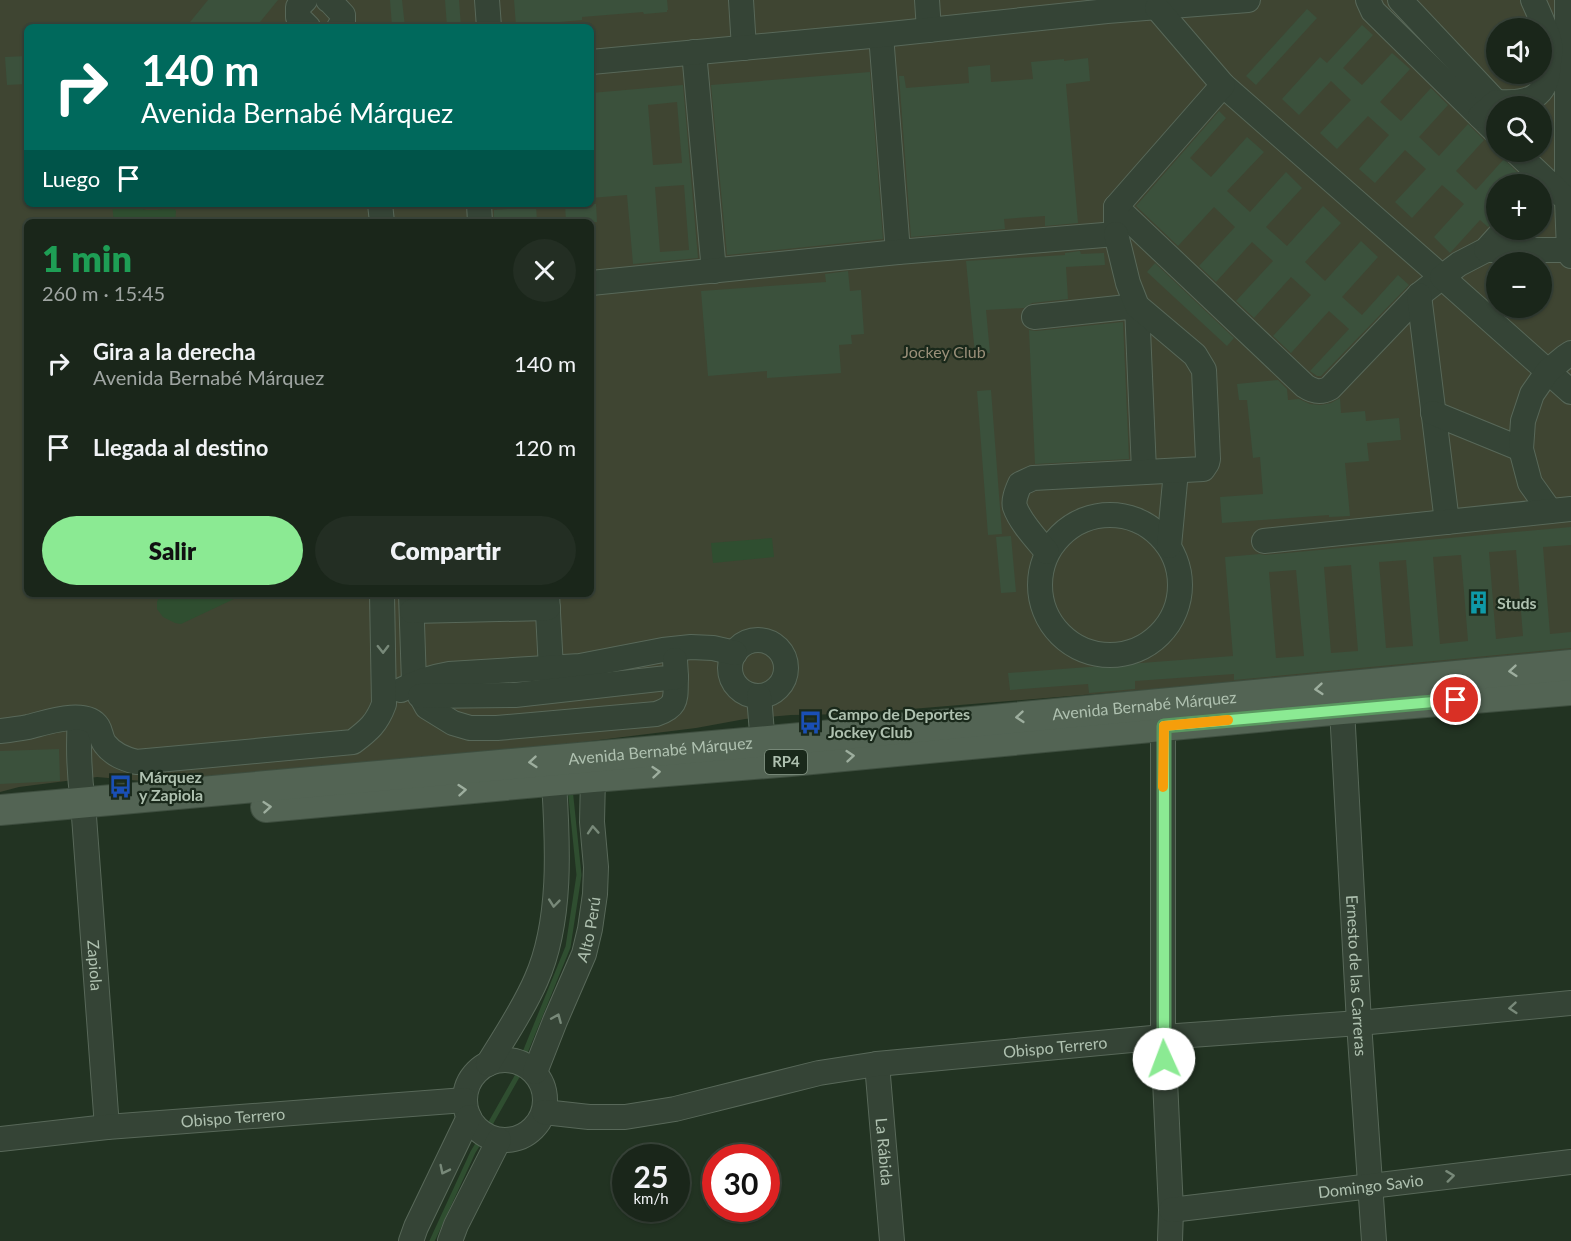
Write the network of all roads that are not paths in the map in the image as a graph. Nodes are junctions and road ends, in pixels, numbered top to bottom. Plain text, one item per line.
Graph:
1 (305, 0) edge
2 (328, 0) edge
3 (487, 0) edge
4 (741, 0) edge
5 (927, 0) edge
6 (1248, 0) edge
7 (1368, 0) edge
8 (1400, 0) edge
9 (1533, 0) edge
10 (1567, 1) edge
11 (1157, 8) junction
12 (1540, 18) edge
13 (305, 24) edge
14 (343, 24) edge
15 (489, 24) edge
16 (929, 30) junction
17 (881, 35) junction
18 (744, 48) junction
19 (1552, 48) edge
20 (694, 52) junction
21 (594, 62) edge
22 (1569, 82) edge
23 (1545, 84) edge
24 (1224, 85) junction
25 (1534, 96) edge
26 (1486, 107) edge
27 (1486, 107) edge
28 (1525, 162) edge
29 (1535, 174) edge
30 (1552, 190) edge
31 (1567, 200) junction
32 (1116, 207) junction
33 (1116, 234) junction
34 (1495, 240) edge
35 (1486, 250) junction
36 (898, 252) junction
37 (1570, 253) edge
38 (714, 271) junction
39 (1442, 277) junction
40 (594, 283) edge
41 (1419, 295) junction
42 (1137, 306) junction
43 (1034, 317) dead end
44 (1571, 353) edge
45 (1548, 371) junction
46 (1571, 392) edge
47 (1433, 413) junction
48 (1521, 449) junction
49 (1144, 471) junction
50 (1176, 471) junction
51 (1560, 510) edge
52 (1447, 522) junction
53 (1264, 541) dead end
54 (1169, 546) junction
55 (1047, 552) junction
56 (382, 597) edge
57 (547, 601) edge
58 (412, 602) edge
59 (675, 649) junction
60 (735, 653) junction
61 (1571, 665) edge
62 (551, 669) junction
63 (676, 677) junction
64 (417, 690) junction
65 (1571, 690) edge
66 (759, 696) junction
67 (384, 704) junction
68 (1342, 709) junction
69 (80, 718) junction
70 (1164, 726) junction
71 (0, 731) edge
72 (764, 752) junction
73 (593, 777) junction
74 (554, 782) junction
75 (0, 810) edge
76 (83, 813) junction
77 (0, 831) edge
78 (1571, 1003) edge
79 (1359, 1023) junction
80 (1163, 1037) junction
81 (488, 1064) junction
82 (878, 1064) junction
83 (535, 1072) junction
84 (467, 1109) junction
85 (544, 1112) junction
86 (107, 1127) junction
87 (0, 1139) edge
88 (499, 1140) junction
89 (1571, 1162) edge
90 (1371, 1185) junction
91 (1171, 1210) junction
92 (411, 1241) edge
93 (450, 1241) edge
94 (891, 1241) edge
95 (1170, 1241) edge
96 (1374, 1241) edge

1 - 13 street
2 - 14 street
3 - 15 street
4 - 18 street
5 - 16 street
6 - 11 street
7 - 26 street
8 - 27 street
9 - 12 street
10 - 22 street
11 - 16 street
11 - 24 street
16 - 17 street
17 - 18 street
17 - 36 street
18 - 20 street
19 - 22 street
20 - 21 street
20 - 38 street
22 - 31 street
23 - 25 street
24 - 32 street
24 - 39 street
28 - 29 street
30 - 31 street
31 - 37 street
32 - 33 street
32 - 41 street
33 - 36 street
33 - 42 street
34 - 35 street
35 - 37 street
35 - 39 street
36 - 38 street
38 - 40 street
39 - 41 street
39 - 45 street
41 - 47 street
42 - 43 street
42 - 49 street
42 - 50 street
44 - 45 street
45 - 46 street
45 - 48 street
47 - 48 street
47 - 52 street
48 - 51 street
49 - 50 street
49 - 55 street
50 - 54 street
51 - 52 street
52 - 53 street
54 - 55 street
54 - 55 street
56 -> 67 street
57 - 58 street
57 - 62 street
58 - 64 street
59 - 60 street
59 - 62 street
59 - 63 street
60 - 66 street
60 - 66 street
61 -> 72 main road, Avenida Bernabé Márquez / RP4
62 - 64 street
63 - 64 street
63 - 64 street
64 - 67 street
65 - 68 main road, Avenida Bernabé Márquez / RP4
66 - 72 street
67 - 69 street
68 - 70 main road, Avenida Bernabé Márquez / RP4
68 - 79 street, Ernesto de las Carreras
69 - 71 street
69 - 76 street, Zapiola
72 -> 70 main road, Avenida Bernabé Márquez / RP4
70 - 80 street
73 -> 72 main road, Avenida Bernabé Márquez / RP4
72 -> 76 main road, Avenida Bernabé Márquez / RP4
73 - 74 main road, Avenida Bernabé Márquez / RP4
83 -> 73 street, Alto Perú
76 -> 74 main road, Avenida Bernabé Márquez / RP4
74 -> 81 street, Alto Perú
75 - 76 main road, Avenida Bernabé Márquez / RP4
76 - 77 main road, Avenida Bernabé Márquez / RP4
76 - 86 street, Zapiola
78 -> 79 street, Obispo Terrero
79 - 80 street, Obispo Terrero
79 - 90 street, Ernesto de las Carreras
80 - 82 street, Obispo Terrero
80 - 91 street
81 - 83 street
81 - 84 street
82 - 85 street, Obispo Terrero
82 - 94 street, La Rábida
83 - 85 street
84 - 86 street, Obispo Terrero
84 - 88 street
84 -> 92 street
85 - 88 street
86 - 87 street, Obispo Terrero
88 - 93 street
90 -> 89 street, Domingo Savio
90 - 91 street, Domingo Savio
90 - 96 street, Ernesto de las Carreras
91 - 95 street

